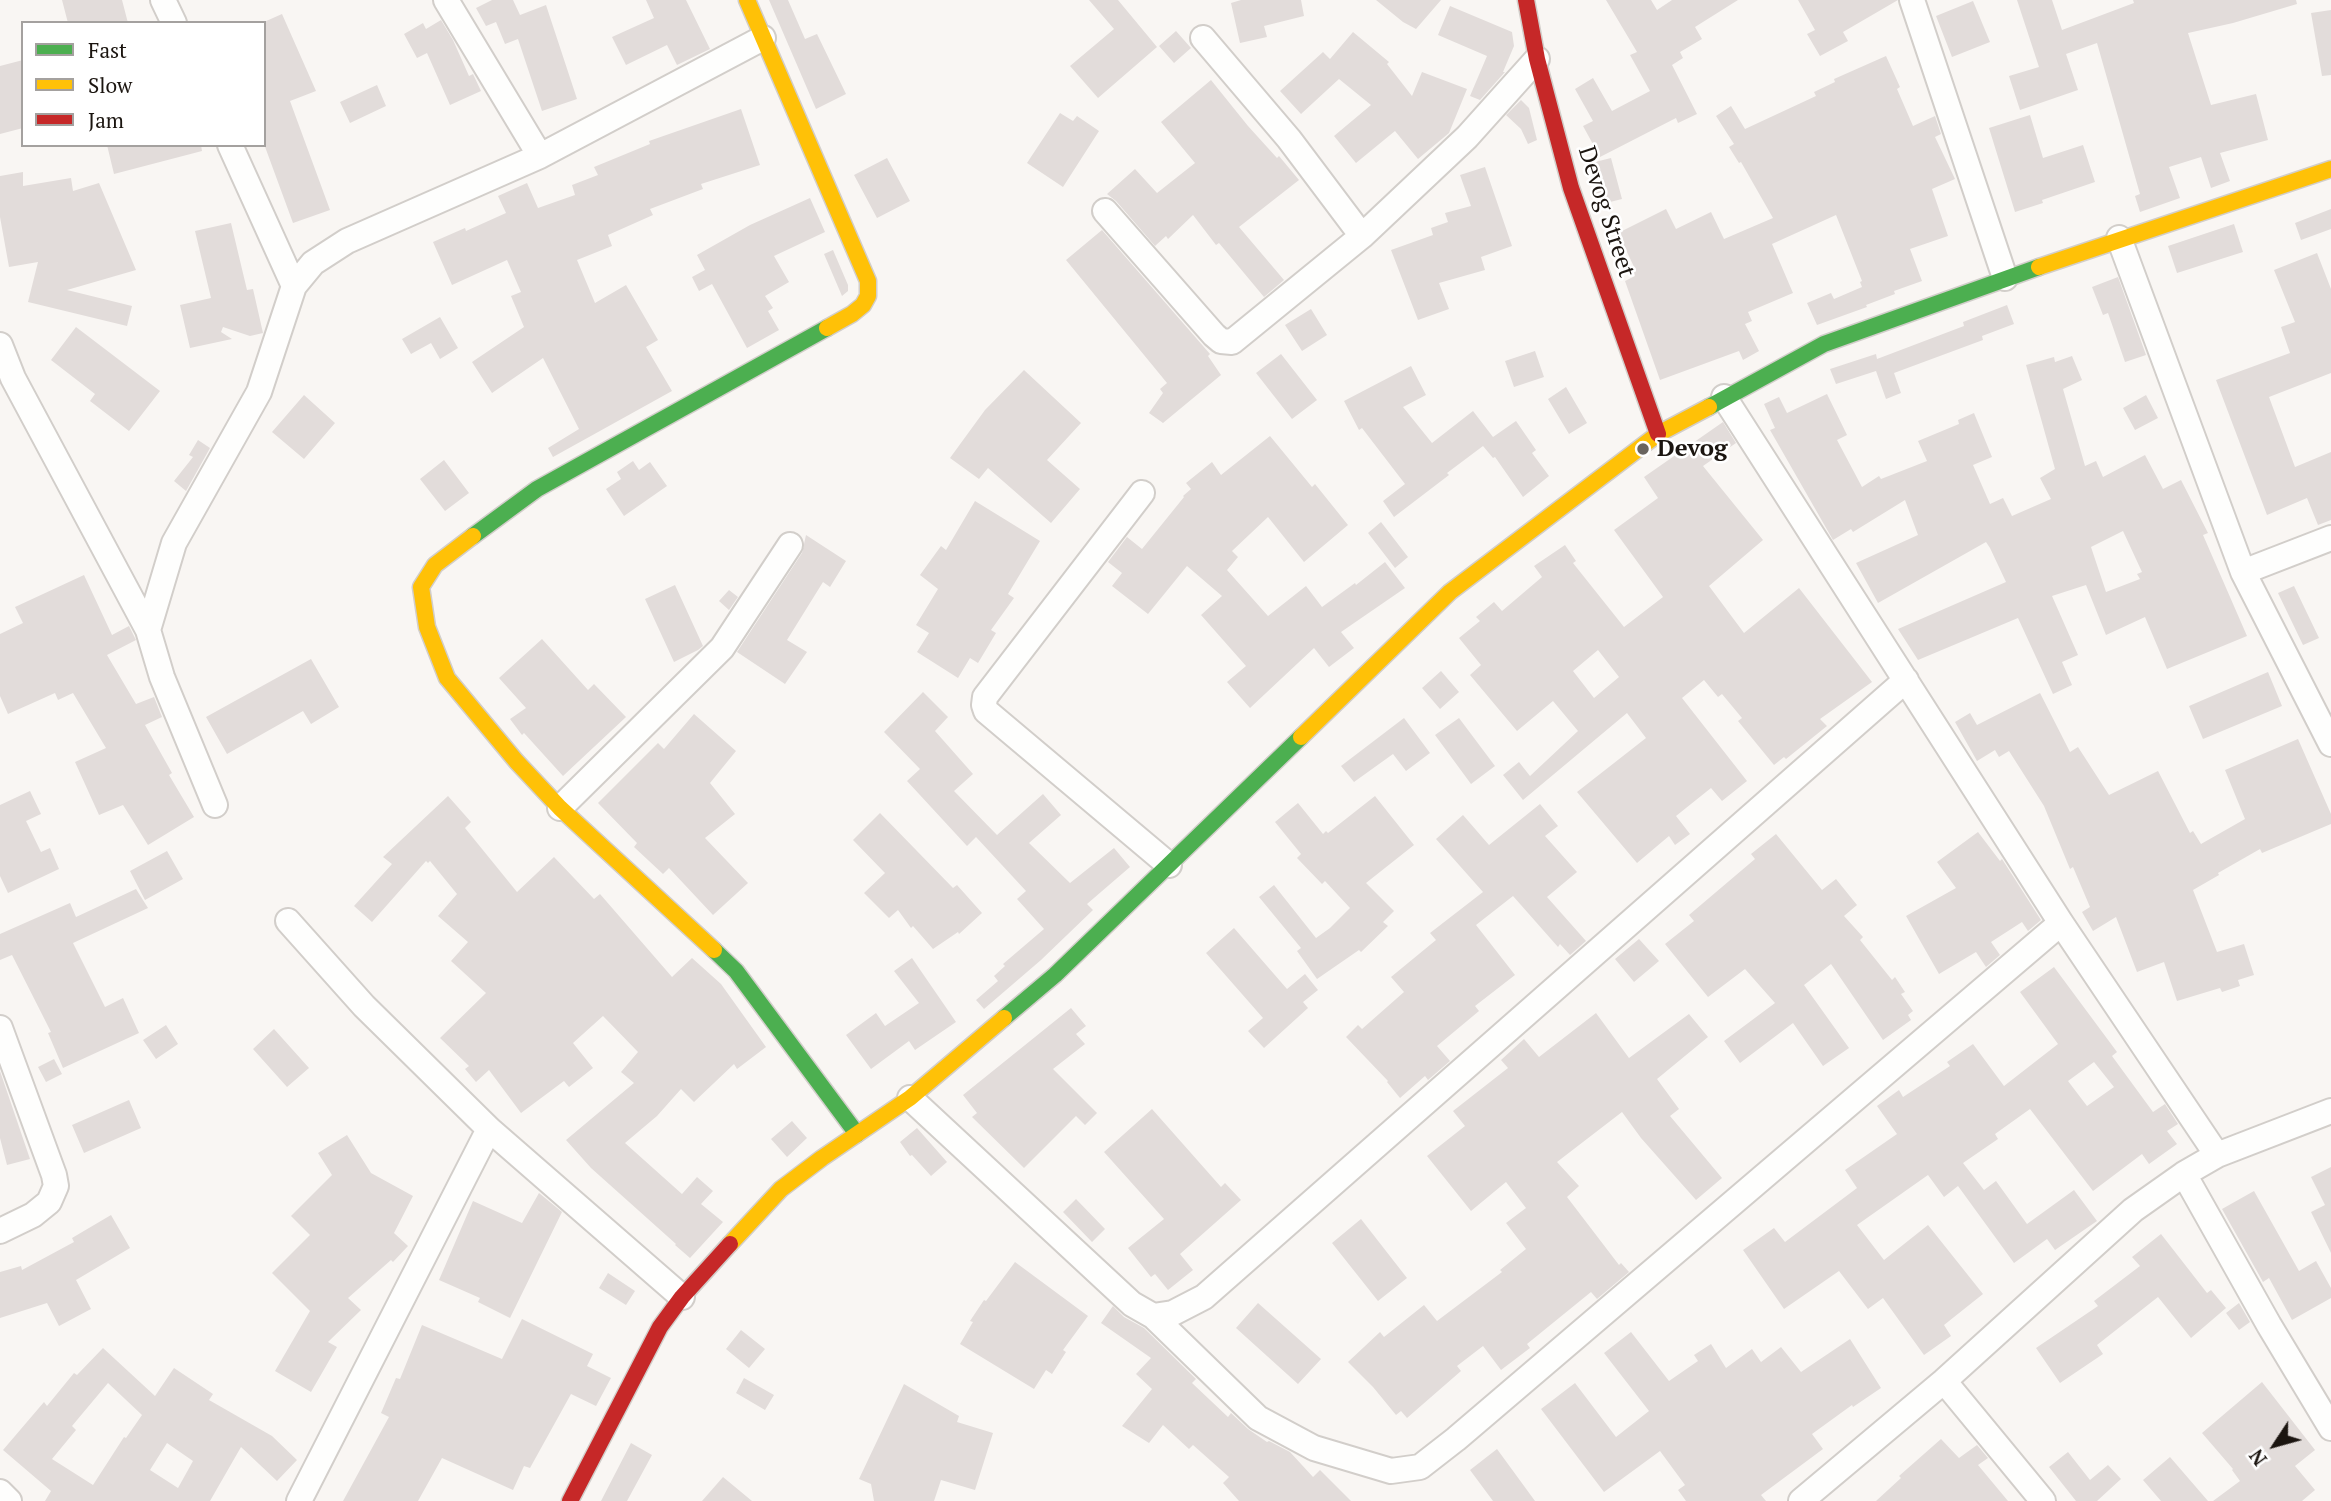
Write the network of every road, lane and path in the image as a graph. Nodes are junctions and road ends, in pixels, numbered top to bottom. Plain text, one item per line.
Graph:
1 (446, 0) edge
2 (747, 0) edge
3 (1526, 0) edge
4 (1916, 1) edge
5 (763, 38) junction
6 (1203, 38) dead end
7 (1537, 59) junction
8 (231, 147) edge
9 (540, 156) junction
10 (2331, 169) edge
11 (1105, 211) dead end
12 (1362, 236) junction
13 (2119, 238) junction
14 (2005, 278) junction
15 (294, 286) junction
16 (0, 345) edge
17 (1724, 397) junction
18 (1657, 433) junction
19 (1142, 493) dead end
20 (2331, 538) edge
21 (790, 545) dead end
22 (2243, 572) junction
23 (148, 630) junction
24 (1906, 680) junction
25 (2331, 744) edge
26 (215, 804) dead end
27 (560, 808) junction
28 (1169, 865) junction
29 (288, 921) dead end
30 (2061, 923) junction
31 (0, 1028) edge
32 (909, 1098) junction
33 (2331, 1111) edge
34 (489, 1129) junction
35 (857, 1134) junction
36 (2217, 1155) junction
37 (2183, 1174) junction
38 (0, 1231) edge
39 (682, 1297) junction
40 (1153, 1315) junction
41 (1944, 1381) junction
42 (2331, 1429) edge
43 (0, 1492) edge
44 (9, 1501) edge
45 (299, 1501) edge
46 (570, 1501) edge
47 (1801, 1501) edge
48 (2043, 1501) edge

1 - 9 street
2 - 5 street
3 - 7 street, Devog Street
4 - 14 street
5 - 9 street
5 - 27 street
6 - 12 street
7 - 12 street
7 - 18 street, Devog Street
8 - 15 street
9 - 15 street
10 - 13 street
11 - 12 street
13 - 14 street
13 - 22 street
14 - 17 street
15 - 23 street
16 - 23 street
17 - 18 street
17 - 24 street
18 - 28 street
19 - 28 street
20 - 22 street
21 - 27 street
22 - 25 street
23 - 26 street
24 - 30 street
24 - 40 street
27 - 35 street
28 - 32 street
29 - 34 street
30 - 36 street
30 - 40 street
31 - 38 street
32 - 35 street
32 - 40 street
33 - 36 street
34 - 39 street
34 - 45 street
35 - 39 street
36 - 37 street
37 - 41 street
37 - 42 street
39 - 46 street
41 - 47 street
41 - 48 street
43 - 44 street

